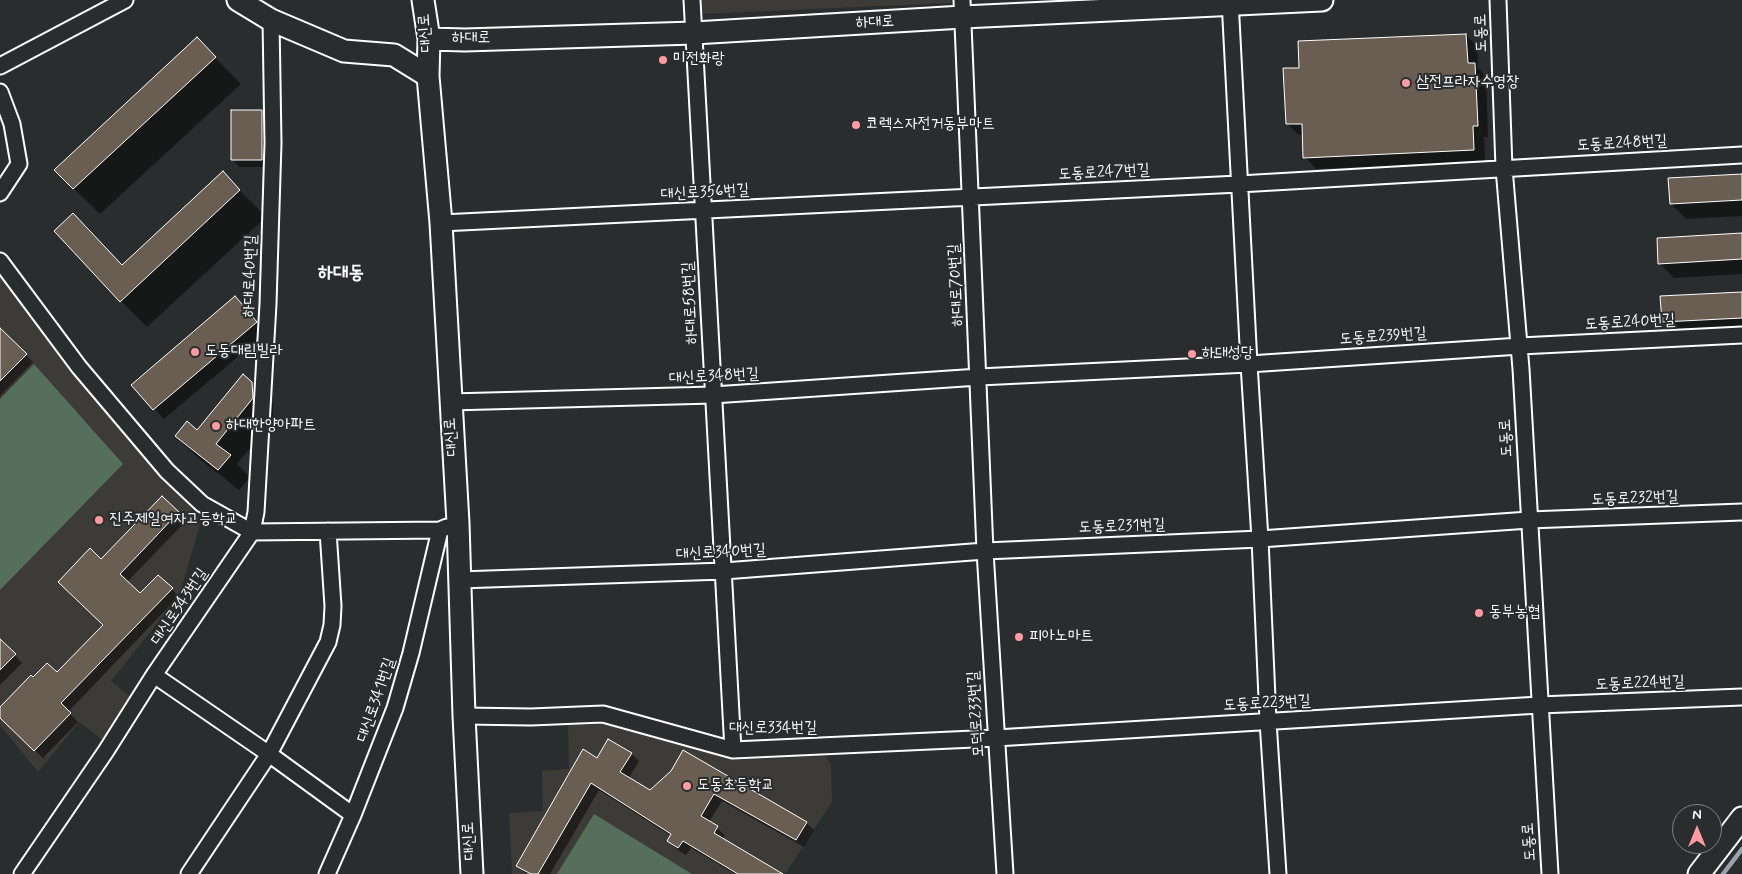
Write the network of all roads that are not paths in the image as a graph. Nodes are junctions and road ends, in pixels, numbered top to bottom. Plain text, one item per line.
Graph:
1 (125, 0) edge
2 (238, 0) edge
3 (423, 0) edge
4 (692, 0) edge
5 (1322, 0) edge
6 (1498, 0) edge
7 (1230, 2) edge
8 (962, 9) edge
9 (271, 20) junction
10 (694, 33) junction
11 (429, 39) junction
12 (0, 66) edge
13 (428, 76) junction
14 (0, 92) edge
15 (1742, 155) edge
16 (1504, 168) junction
17 (1239, 184) junction
18 (0, 193) edge
19 (970, 196) junction
20 (704, 211) junction
21 (441, 223) junction
22 (0, 261) edge
23 (1742, 335) edge
24 (1520, 346) junction
25 (1249, 364) junction
26 (978, 377) junction
27 (713, 395) junction
28 (450, 402) junction
29 (1742, 512) edge
30 (1529, 520) junction
31 (449, 527) junction
32 (252, 532) junction
33 (328, 532) junction
34 (1260, 539) junction
35 (985, 551) junction
36 (724, 571) junction
37 (459, 580) junction
38 (154, 675) junction
39 (1742, 698) edge
40 (1539, 705) junction
41 (464, 716) junction
42 (1268, 722) junction
43 (996, 738) junction
44 (733, 750) junction
45 (269, 754) junction
46 (353, 815) junction
47 (1742, 818) edge
48 (22, 874) edge
49 (189, 874) edge
50 (327, 874) edge
51 (472, 874) edge
52 (1005, 874) edge
53 (1278, 874) edge
54 (1550, 874) edge
55 (1699, 874) edge

1 - 12 street
2 - 9 street
3 - 11 street, 대신로
4 - 10 street, 하대로58번길
5 - 7 street, 하대로
6 - 16 street, 도동로
7 - 8 street, 하대로
7 - 17 street
8 - 10 street, 하대로
8 - 19 street, 하대로70번길
9 - 13 street
9 - 32 street, 하대로40번길
10 - 11 street, 하대로
10 - 20 street, 하대로58번길
11 - 13 street, 대신로
13 - 21 street, 대신로
14 - 18 street
15 - 16 street, 도동로248번길
16 - 17 street, 도동로247번길
16 - 24 street, 도동로
17 - 19 street, 도동로247번길
17 - 25 street
19 - 20 street, 대신로356번길
19 - 26 street, 하대로70번길
20 - 21 street, 대신로356번길
20 - 27 street, 하대로58번길
21 - 28 street, 대신로
22 - 32 street
23 - 24 street, 도동로240번길
24 - 25 street, 도동로239번길
24 - 30 street, 도동로
25 - 26 street, 도동로239번길
25 - 34 street
26 - 27 street, 대신로348번길
26 - 35 street, 하대로70번길
27 - 28 street, 대신로348번길
27 - 36 street, 하대로58번길
28 - 31 street, 대신로
29 - 30 street, 도동로232번길
30 - 34 street, 도동로231번길
30 - 40 street, 도동로
31 - 33 street
31 - 37 street, 대신로
31 - 46 street, 대신로341번길
32 - 33 street
32 - 38 street, 대신로343번길
33 - 45 street
34 - 35 street, 도동로231번길
34 - 42 street
35 - 36 street, 대신로340번길
35 - 43 street, 모덕로233번길
36 - 37 street, 대신로340번길
36 - 44 street, 하대로58번길
37 - 41 street, 대신로
38 - 45 street
38 - 48 street, 대신로343번길
39 - 40 street, 도동로224번길
40 - 42 street, 도동로223번길
40 - 54 street, 도동로
41 - 44 street, 대신로334번길
41 - 51 street, 대신로
42 - 43 street, 도동로223번길
42 - 53 street
43 - 44 street, 대신로334번길
43 - 52 street, 모덕로233번길
45 - 46 street
45 - 49 street
46 - 50 street, 대신로341번길
47 - 55 street

